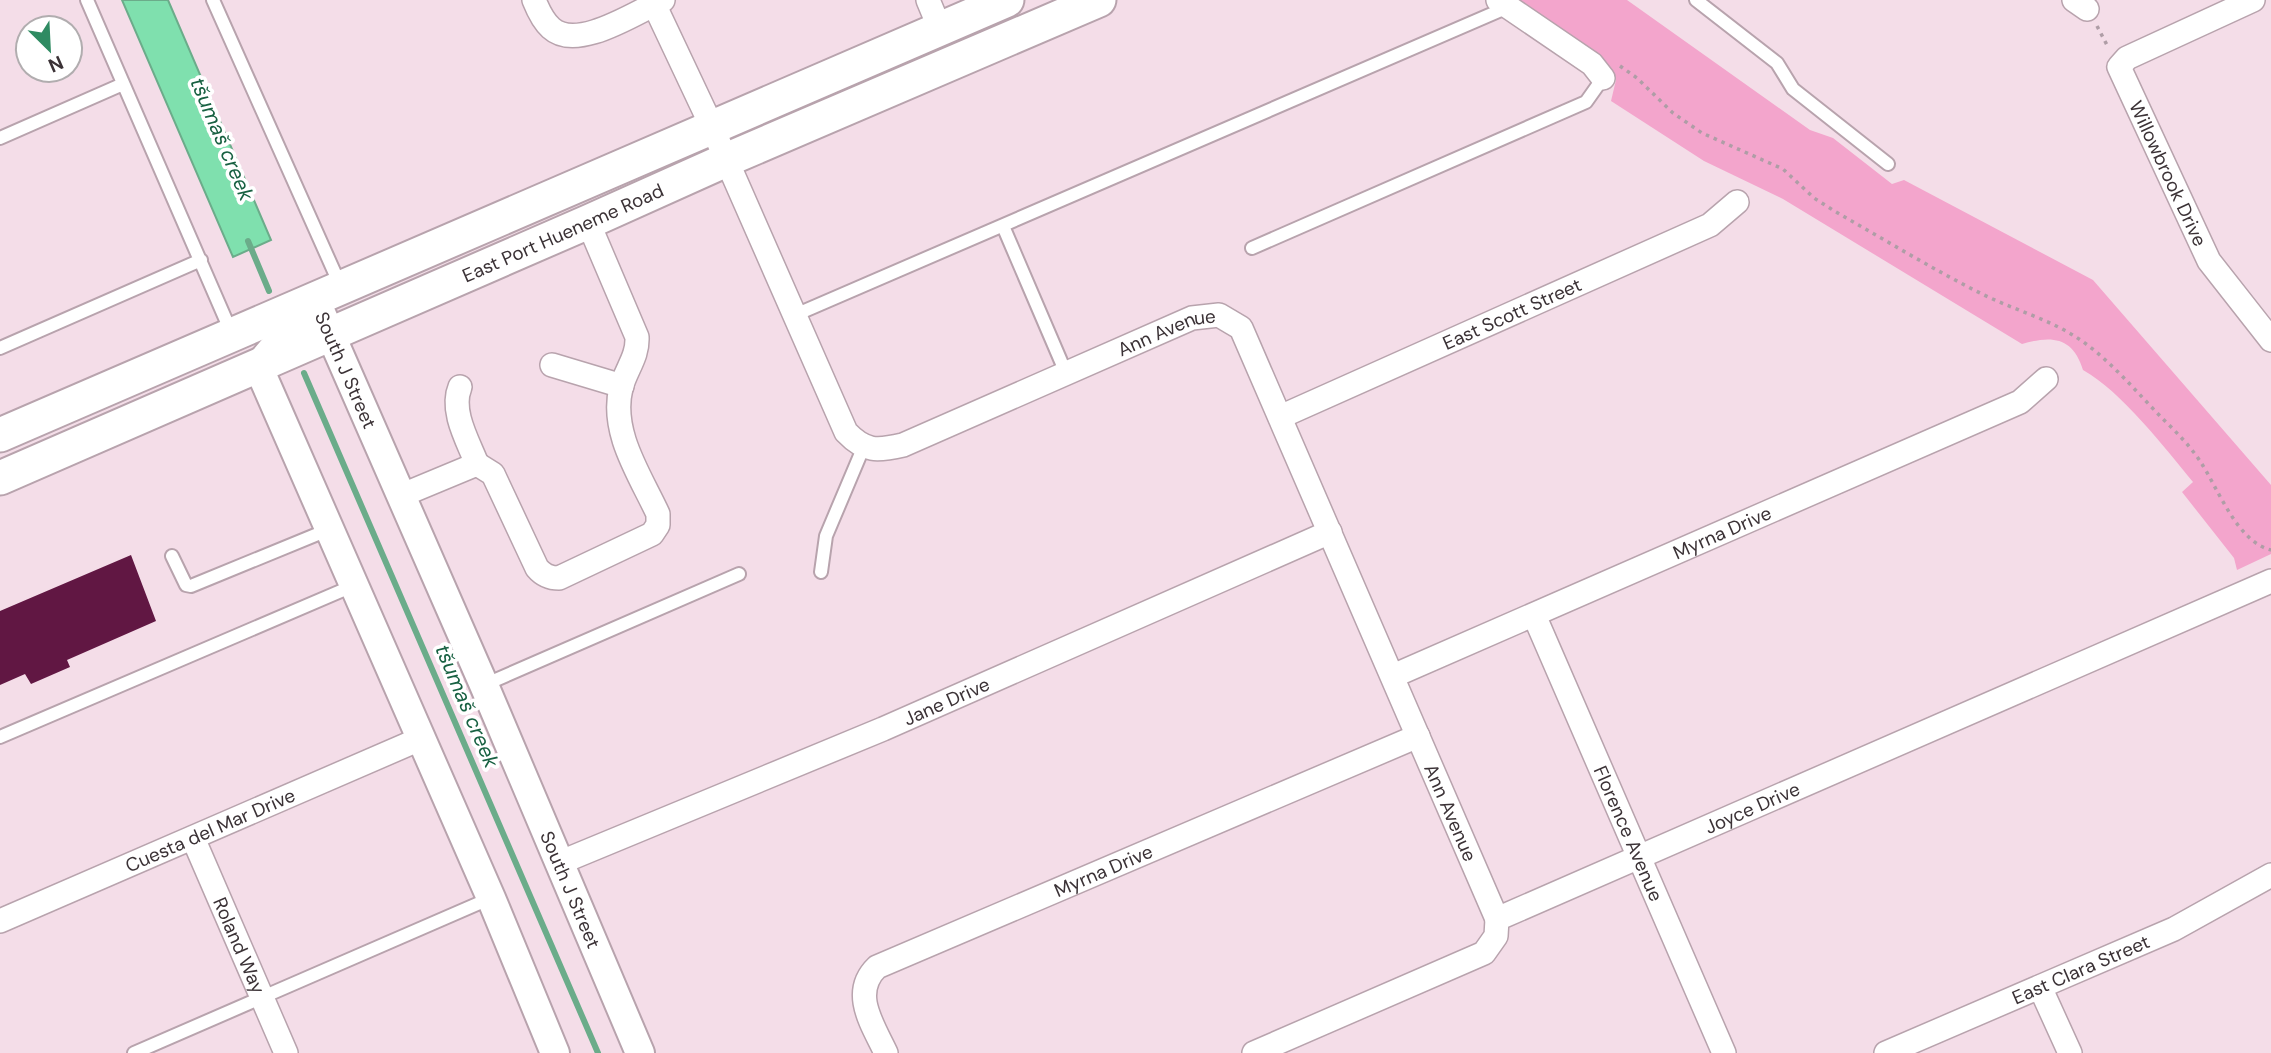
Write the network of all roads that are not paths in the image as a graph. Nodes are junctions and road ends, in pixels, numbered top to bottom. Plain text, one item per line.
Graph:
1 (87, 0) edge
2 (213, 0) edge
3 (534, 0) edge
4 (1007, 0) edge
5 (1100, 0) edge
6 (1696, 0) edge
7 (2253, 0) edge
8 (658, 2) edge
9 (1503, 4) edge
10 (934, 14) edge
11 (1611, 72) joint
12 (123, 84) junction
13 (712, 127) junction
14 (0, 138) edge
15 (726, 160) junction
16 (1888, 164) dead end
17 (1737, 202) dead end
18 (588, 222) junction
19 (1003, 226) junction
20 (1252, 248) dead end
21 (201, 260) junction
22 (328, 293) junction
23 (795, 315) junction
24 (330, 333) junction
25 (232, 334) junction
26 (2271, 341) edge
27 (0, 348) edge
28 (552, 365) dead end
29 (258, 366) junction
30 (1066, 373) junction
31 (2046, 379) dead end
32 (622, 386) junction
33 (460, 387) dead end
34 (189, 396) junction
35 (1280, 417) junction
36 (5, 433) edge
37 (864, 446) junction
38 (477, 464) junction
39 (13, 472) edge
40 (400, 496) junction
41 (330, 529) junction
42 (1330, 531) junction
43 (172, 556) dead end
44 (821, 572) dead end
45 (739, 574) dead end
46 (2271, 581) edge
47 (355, 585) junction
48 (1534, 615) junction
49 (1392, 676) junction
50 (484, 685) junction
51 (1418, 736) junction
52 (0, 737) edge
53 (420, 739) junction
54 (193, 838) junction
55 (1639, 856) junction
56 (559, 863) junction
57 (2271, 875) edge
58 (491, 898) junction
59 (1497, 919) junction
60 (0, 921) edge
61 (2040, 987) junction
62 (263, 998) junction
63 (152, 1050) edge
64 (134, 1053) edge
65 (286, 1053) edge
66 (555, 1053) edge
67 (640, 1053) edge
68 (886, 1053) edge
69 (1254, 1053) edge
70 (1724, 1053) edge
71 (1885, 1053) edge
72 (2070, 1053) edge

1 - 12 lane
2 - 22 lane
3 - 8 street
4 - 10 main road, East Port Hueneme Road
5 - 15 main road, East Port Hueneme Road
6 - 16 lane
7 - 26 street, Willowbrook Drive
8 - 13 street
9 - 11 street
9 - 19 lane
10 - 13 main road, East Port Hueneme Road
11 - 20 lane
12 - 14 lane
12 - 21 lane
13 - 15 street
13 - 22 main road, East Port Hueneme Road
15 - 18 main road, East Port Hueneme Road
15 - 23 street
17 - 35 street, East Scott Street
18 - 24 main road, East Port Hueneme Road
18 - 32 street
19 - 23 lane
19 - 30 lane
21 - 25 lane
21 - 27 lane
22 - 24 street, South J Street
22 - 25 main road, East Port Hueneme Road
22 - 29 street, South J Street
23 - 37 street
24 - 29 main road, East Port Hueneme Road
24 - 40 street, South J Street
25 - 34 main road
25 - 36 main road, East Port Hueneme Road
28 - 32 street
29 - 34 main road, East Port Hueneme Road
29 - 41 street
30 - 35 street, Ann Avenue
30 - 37 street, Ann Avenue
31 - 48 street, Myrna Drive
32 - 38 street
33 - 38 street
34 - 39 main road, East Port Hueneme Road
35 - 42 street, Ann Avenue
37 - 44 lane
38 - 40 street
40 - 50 street, South J Street
41 - 43 lane
41 - 47 street
42 - 49 street, Ann Avenue
42 - 56 street, Jane Drive
45 - 50 lane
46 - 55 street, Joyce Drive
47 - 52 lane
47 - 53 street
48 - 49 street, Myrna Drive
48 - 55 street, Florence Avenue
49 - 51 street, Ann Avenue
50 - 56 street, South J Street
51 - 59 street, Ann Avenue
51 - 68 street, Myrna Drive
53 - 54 street, Cuesta del Mar Drive
53 - 58 street
54 - 60 street, Cuesta del Mar Drive
54 - 62 street, Roland Way
55 - 59 street, Joyce Drive
55 - 70 street, Florence Avenue
56 - 67 street, South J Street
57 - 61 street, East Clara Street
58 - 62 lane
58 - 66 street
59 - 69 street
61 - 71 street, East Clara Street
61 - 72 street
62 - 63 lane
62 - 65 street, Roland Way
63 - 64 lane

